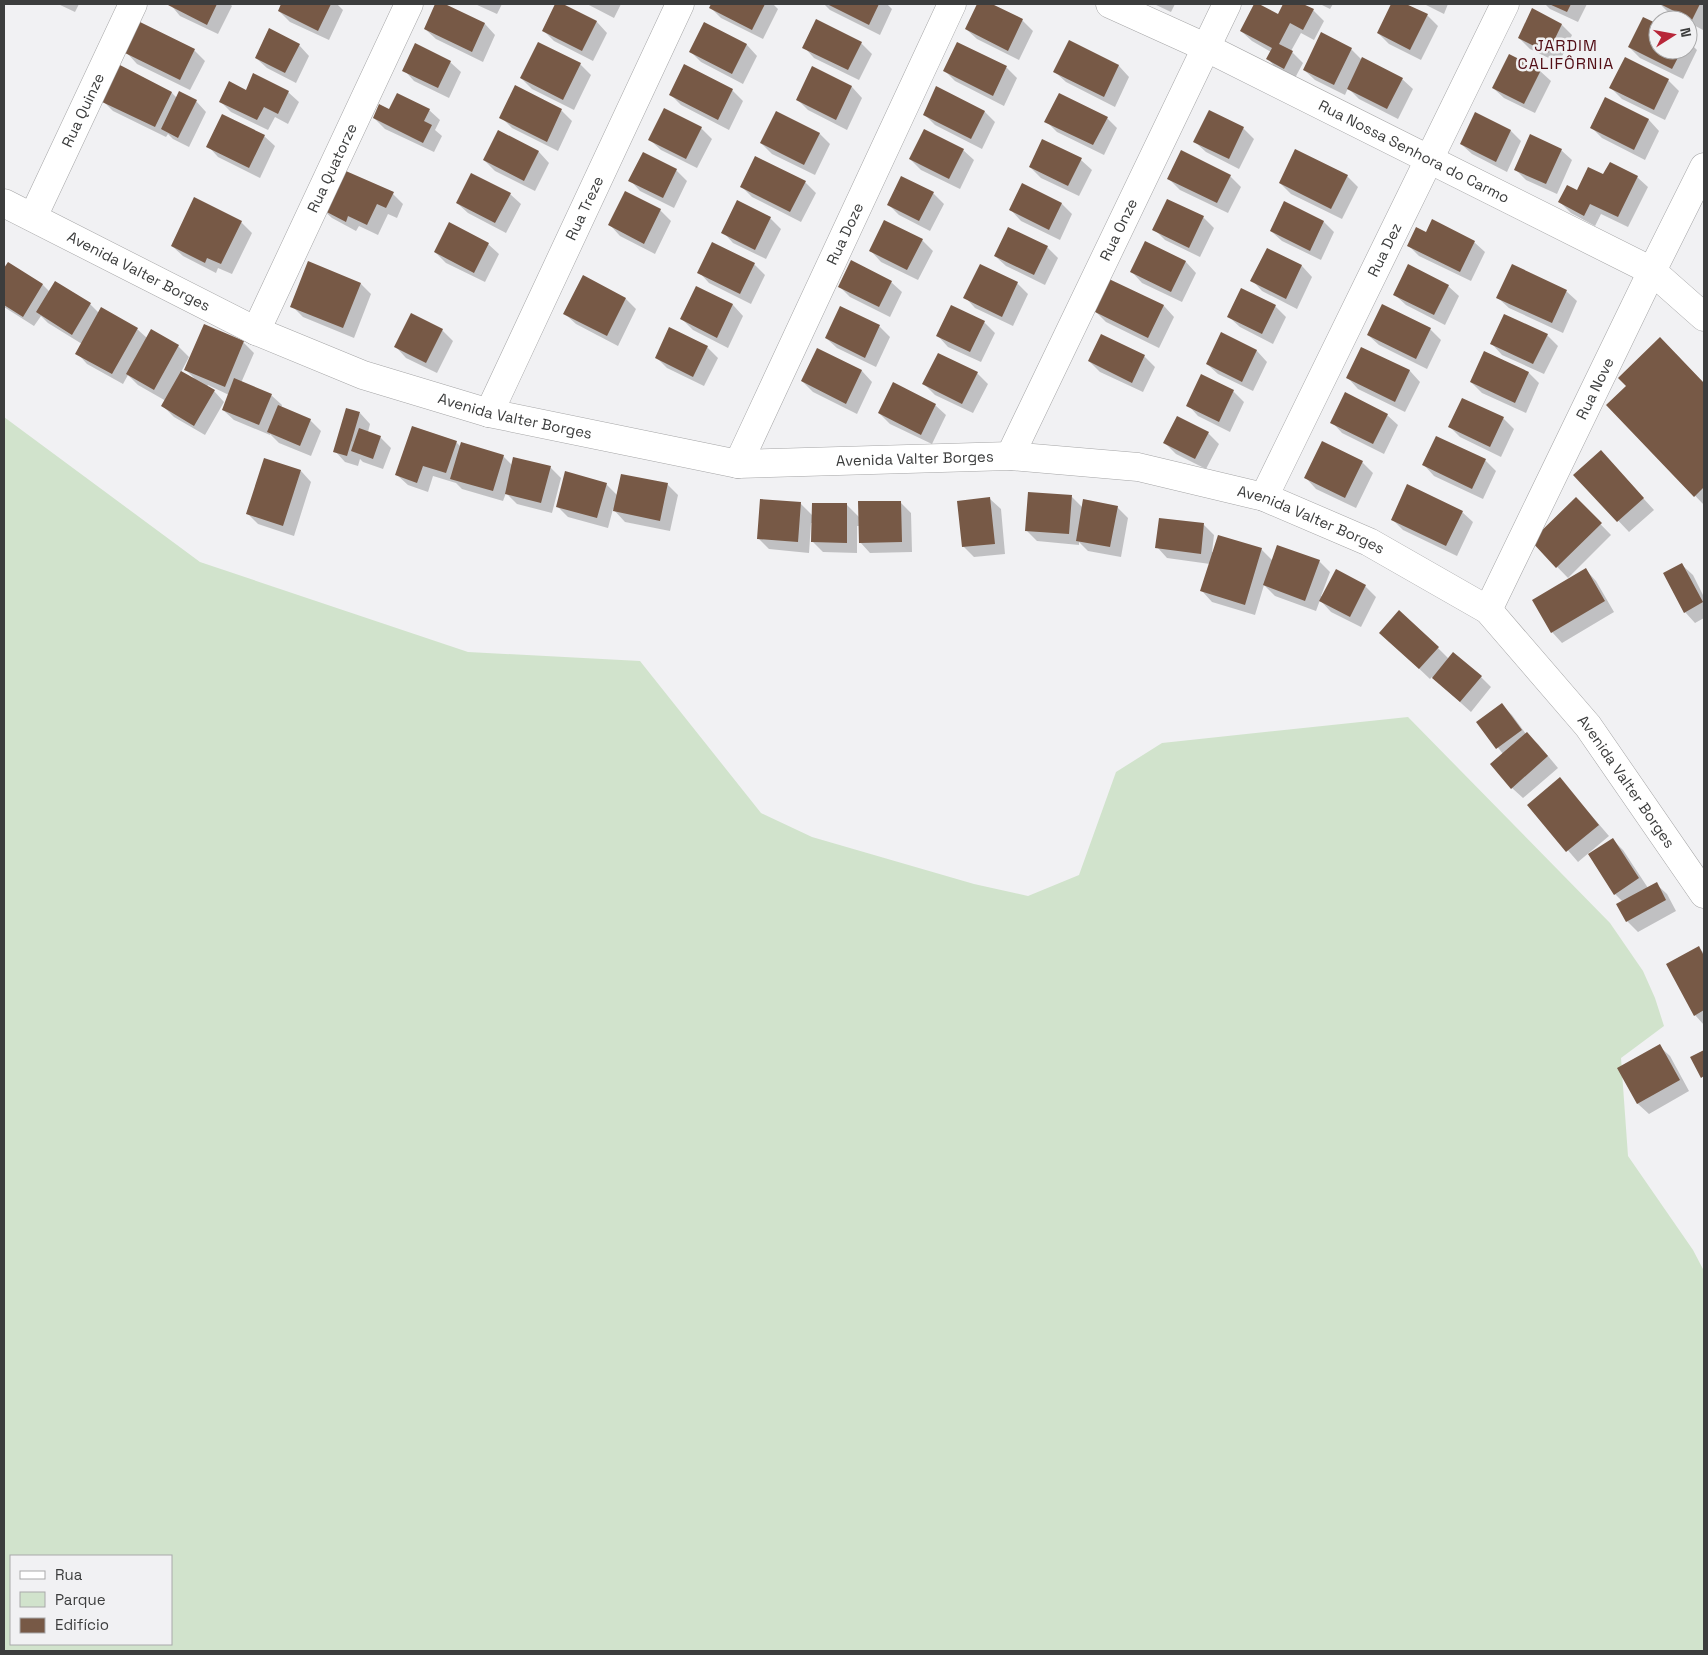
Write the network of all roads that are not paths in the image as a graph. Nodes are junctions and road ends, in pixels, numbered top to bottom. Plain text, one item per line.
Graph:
1 (133, 4) edge
2 (408, 4) edge
3 (680, 4) edge
4 (952, 4) edge
5 (1110, 4) edge
6 (1227, 4) edge
7 (1505, 4) edge
8 (1205, 47) junction
9 (1428, 160) junction
10 (1704, 167) edge
11 (4, 203) edge
12 (33, 217) junction
13 (1652, 271) junction
14 (1704, 317) edge
15 (256, 331) junction
16 (489, 413) junction
17 (1010, 456) junction
18 (738, 464) junction
19 (1264, 497) junction
20 (1488, 610) junction
21 (1701, 882) edge

1 - 12 street, Rua Quinze
2 - 15 street, Rua Quatorze
3 - 16 street, Rua Treze
4 - 18 street, Rua Doze
5 - 8 street, Rua Nossa Senhora do Carmo
6 - 8 street, Rua Onze
7 - 9 street, Rua Dez
8 - 9 street, Rua Nossa Senhora do Carmo
8 - 17 street, Rua Onze
9 - 13 street, Rua Nossa Senhora do Carmo
9 - 19 street, Rua Dez
10 - 13 street, Rua Nove
11 - 12 street, Avenida Valter Borges
12 - 15 street, Avenida Valter Borges
13 - 14 street, Rua Nossa Senhora do Carmo
13 - 20 street, Rua Nove
15 - 16 street, Avenida Valter Borges
16 - 18 street, Avenida Valter Borges
17 - 18 street, Avenida Valter Borges
17 - 19 street, Avenida Valter Borges
19 - 20 street, Avenida Valter Borges
20 - 21 street, Avenida Valter Borges

